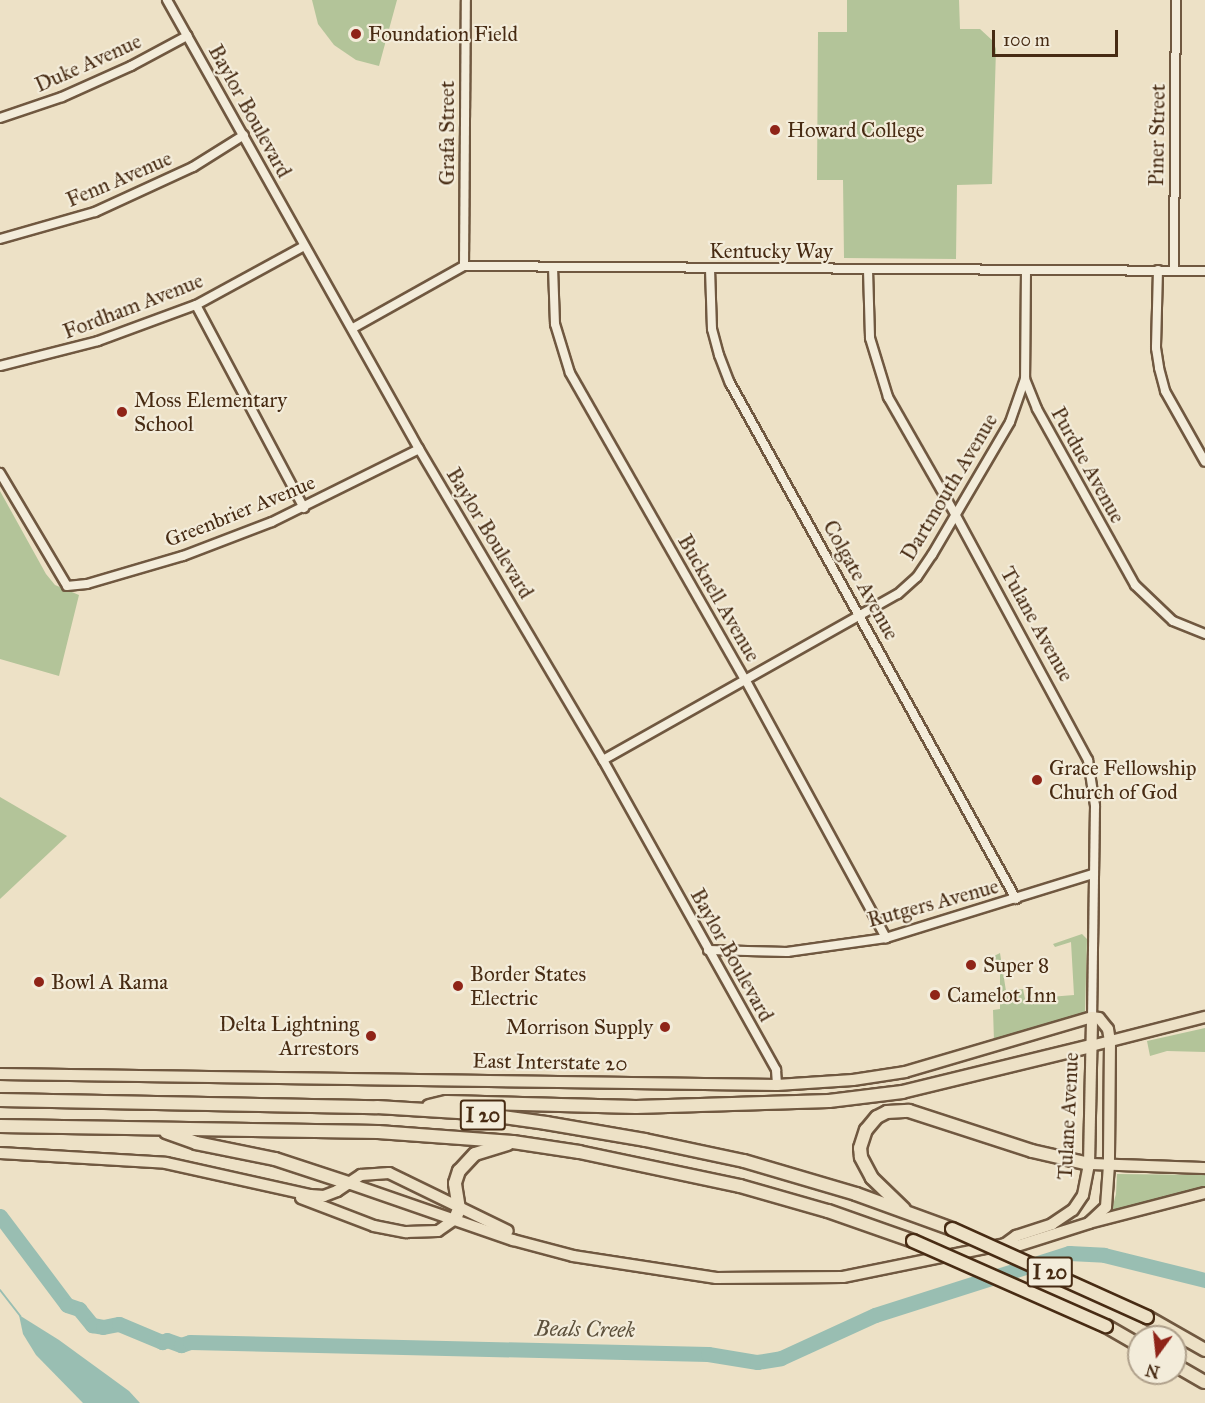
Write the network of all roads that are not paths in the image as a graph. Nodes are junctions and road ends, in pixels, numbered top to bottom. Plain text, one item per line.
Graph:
1 (167, 0) edge
2 (466, 0) edge
3 (1176, 0) edge
4 (188, 36) junction
5 (0, 118) edge
6 (244, 135) junction
7 (0, 239) edge
8 (304, 246) junction
9 (464, 266) junction
10 (553, 267) junction
11 (710, 269) junction
12 (868, 270) junction
13 (1026, 270) junction
14 (1158, 270) junction
15 (1173, 271) junction
16 (1205, 272) edge
17 (196, 305) junction
18 (353, 328) junction
19 (0, 366) edge
20 (1025, 379) junction
21 (419, 449) junction
22 (1205, 462) edge
23 (0, 473) edge
24 (304, 508) junction
25 (955, 514) junction
26 (861, 617) junction
27 (1205, 634) edge
28 (746, 681) junction
29 (603, 760) junction
30 (1093, 874) junction
31 (1016, 899) junction
32 (886, 938) junction
33 (708, 950) junction
34 (1092, 1017) junction
35 (1205, 1017) edge
36 (1110, 1042) junction
37 (1091, 1046) junction
38 (0, 1074) edge
39 (777, 1085) junction
40 (0, 1101) edge
41 (417, 1109) junction
42 (0, 1126) edge
43 (160, 1129) junction
44 (513, 1142) junction
45 (0, 1153) edge
46 (1089, 1164) junction
47 (1110, 1165) junction
48 (1205, 1168) edge
49 (348, 1183) junction
50 (273, 1186) junction
51 (1205, 1193) edge
52 (905, 1210) junction
53 (457, 1214) junction
54 (1089, 1223) junction
55 (1005, 1244) junction
56 (1127, 1338) edge
57 (1205, 1350) edge
58 (1187, 1372) edge
59 (1205, 1382) edge

1 - 4 street, Baylor Boulevard
2 - 9 street, Grafa Street
3 - 15 street, Piner Street
4 - 5 street, Duke Avenue
4 - 6 street, Baylor Boulevard
6 - 7 street, Fenn Avenue
6 - 8 street, Baylor Boulevard
8 - 17 street, Fordham Avenue
8 - 18 street, Baylor Boulevard
9 - 10 street, Kentucky Way
9 - 18 street, Kentucky Way
10 - 11 street, Kentucky Way
10 - 28 street, Bucknell Avenue
11 - 12 street, Kentucky Way
11 - 26 street, Colgate Avenue
12 - 13 street, Kentucky Way
12 - 25 street, Tulane Avenue
13 - 14 street, Kentucky Way
13 - 20 street, Purdue Avenue
14 - 15 street, Kentucky Way
14 - 22 street
15 - 16 street, Kentucky Way
17 - 19 street, Fordham Avenue
17 - 24 street
18 - 21 street, Baylor Boulevard
20 - 25 street, Dartmouth Avenue
20 - 27 street, Purdue Avenue
21 - 24 street, Greenbrier Avenue
21 - 29 street, Baylor Boulevard
23 - 24 street, Greenbrier Avenue
25 - 26 street, Dartmouth Avenue
25 - 30 street, Tulane Avenue
26 - 28 street, Dartmouth Avenue
26 - 31 street, Colgate Avenue
28 - 29 street, Dartmouth Avenue
28 - 32 street, Bucknell Avenue
29 - 33 street, Baylor Boulevard
30 - 31 street, Rutgers Avenue
30 - 34 street, Tulane Avenue
31 - 32 street, Rutgers Avenue
32 - 33 street, Rutgers Avenue
33 - 39 street, Baylor Boulevard
34 - 36 main road, Tulane Avenue
34 - 37 main road, Tulane Avenue
34 - 39 main road, East Interstate 20
35 - 36 main road
36 - 37 main road
36 - 47 main road, Tulane Avenue
37 - 41 highway
37 - 46 main road, Tulane Avenue
38 - 39 main road, East Interstate 20
40 - 41 highway, I 20
41 - 52 highway, I 20
42 - 43 highway, I 20
43 - 44 highway, I 20
43 - 49 highway
44 - 53 highway
44 - 56 highway, I 20, bridge
45 - 50 main road
46 - 47 main road
46 - 52 highway
46 - 55 main road, Tulane Avenue
47 - 48 main road
47 - 54 main road, Tulane Avenue
49 - 50 main road
49 - 53 main road
49 - 53 main road
50 - 53 main road
51 - 54 main road
52 - 57 highway, I 20, bridge
53 - 55 main road
54 - 55 main road
58 - 59 highway

